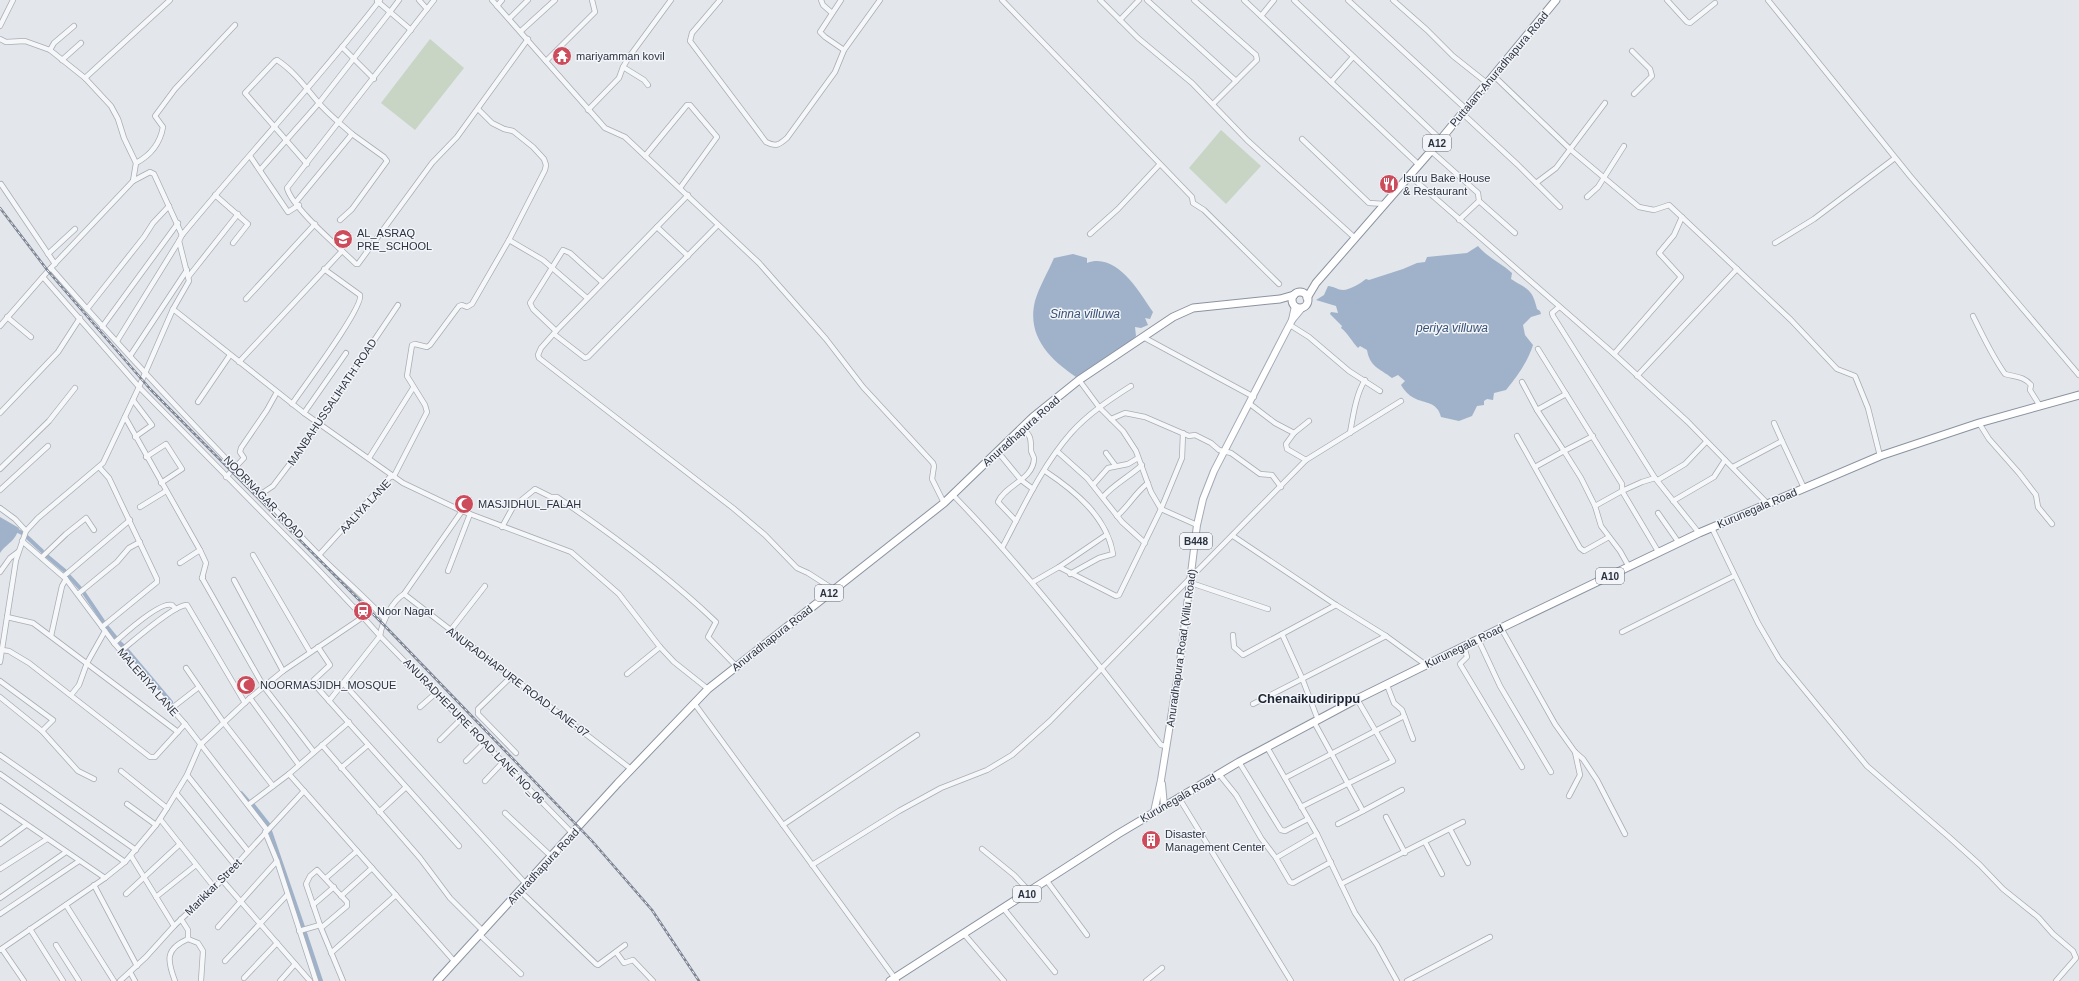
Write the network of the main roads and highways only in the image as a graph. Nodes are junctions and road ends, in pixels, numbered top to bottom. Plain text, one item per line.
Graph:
1 (1556, 0) edge
2 (1316, 284) junction
3 (1297, 294) junction
4 (1307, 298) junction
5 (1280, 299) junction
6 (1297, 306) junction
7 (2079, 395) edge
8 (1161, 780) junction
9 (1164, 806) junction
10 (1154, 812) junction
11 (894, 980) edge
12 (438, 981) edge

1 - 2 highway, Puttalam-Anuradhapura Road / A12
2 - 3 highway, Anuradhapura Road / A12
2 - 4 highway, A12
3 - 4 highway
3 - 5 highway, Anuradhapura Road / A12
3 - 6 highway
4 - 6 highway
5 - 6 highway
5 - 12 highway, Anuradhapura Road / A12
6 - 8 main road, Anuradhapura Road (Villu Road) / B448
7 - 9 highway, Kurunegala Road / A10
8 - 9 main road, Anuradhapura Road (Villu Road) / B448
8 - 10 main road, Anuradhapura Road (Villu Road) / B448
9 - 10 highway, Kurunegala Road / A10
10 - 11 highway, Kurunegala Road / A10

